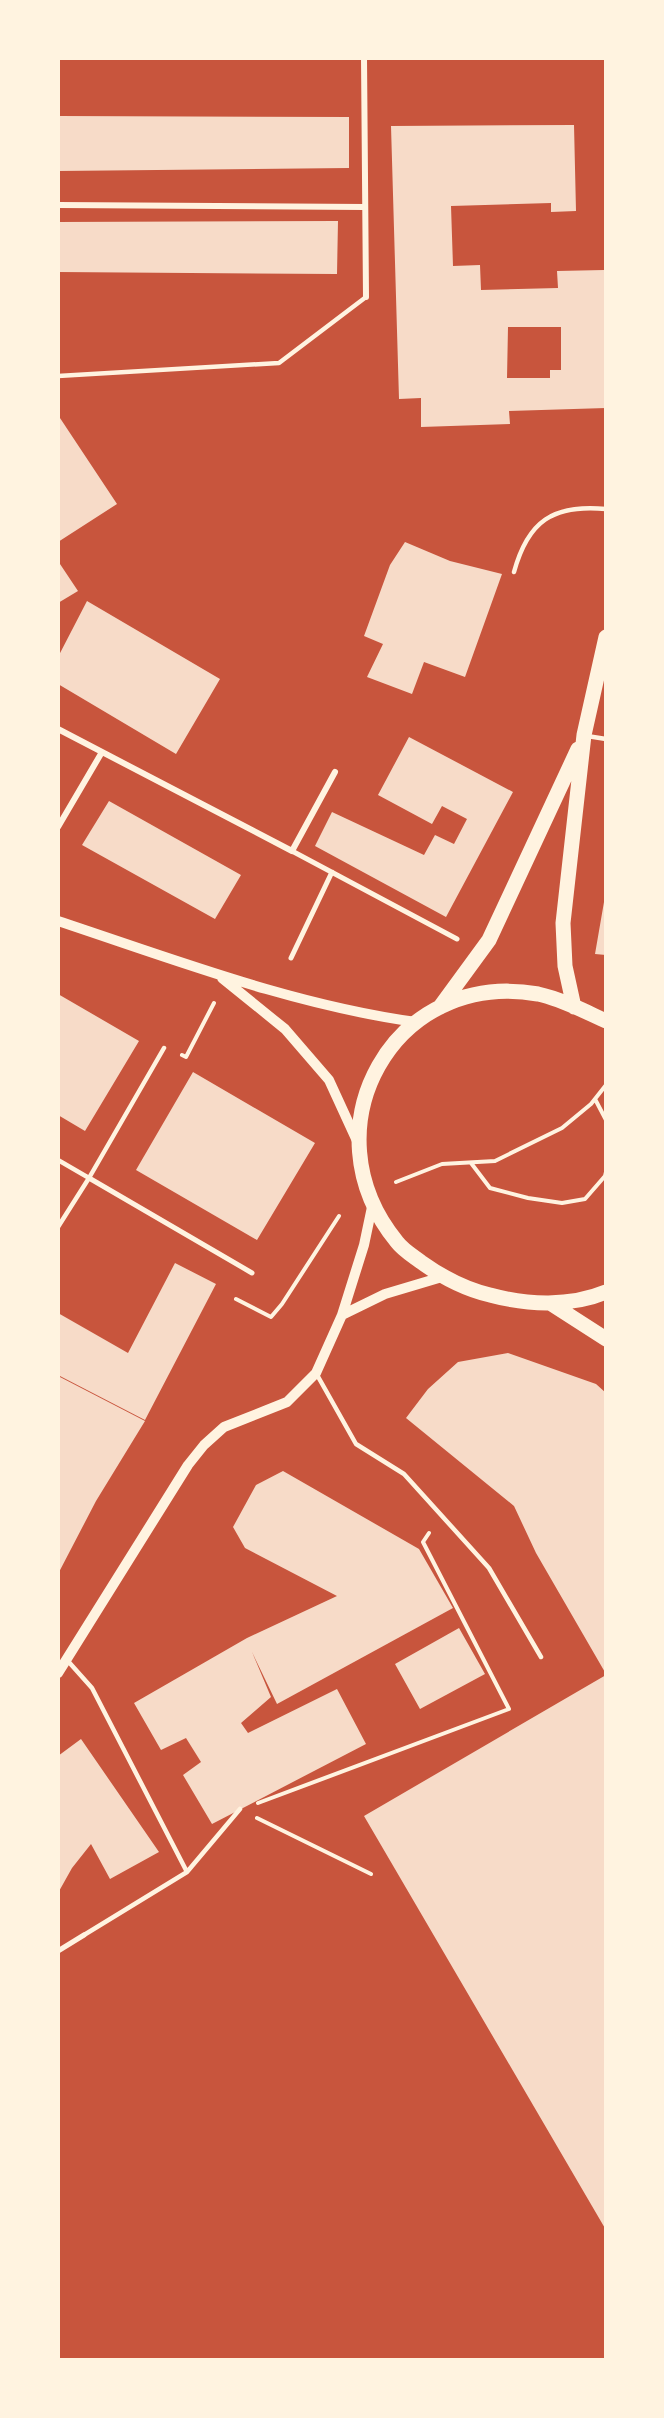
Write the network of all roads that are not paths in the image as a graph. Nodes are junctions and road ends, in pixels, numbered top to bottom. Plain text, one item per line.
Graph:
1 (364, 58) edge
2 (58, 205) edge
3 (365, 207) junction
4 (366, 297) joint
5 (58, 376) edge
6 (606, 510) edge
7 (514, 573) dead end
8 (606, 636) edge
9 (58, 729) edge
10 (584, 735) junction
11 (606, 739) edge
12 (102, 752) junction
13 (335, 772) dead end
14 (58, 827) edge
15 (292, 851) junction
16 (332, 872) junction
17 (58, 921) edge
18 (457, 939) dead end
19 (291, 958) dead end
20 (217, 974) junction
21 (441, 1007) junction
22 (574, 1007) junction
23 (606, 1021) edge
24 (416, 1022) junction
25 (164, 1048) road end
26 (357, 1142) junction
27 (58, 1160) edge
28 (89, 1178) junction
29 (372, 1206) junction
30 (58, 1227) edge
31 (252, 1273) dead end
32 (442, 1277) junction
33 (606, 1292) edge
34 (550, 1303) junction
35 (342, 1316) junction
36 (606, 1339) edge
37 (316, 1373) junction
38 (541, 1657) dead end
39 (67, 1660) junction
40 (58, 1673) edge
41 (240, 1809) road end
42 (187, 1872) junction
43 (84, 1935) joint
44 (58, 1951) edge

1 - 3 street
2 - 3 street
3 - 4 street
4 - 5 lane
6 - 7 lane
8 - 10 main road
9 - 12 street
10 - 11 lane
10 - 21 main road
10 - 22 main road
12 - 14 street
12 - 15 street
13 - 15 street
15 - 16 street
16 - 18 street
16 - 19 street
17 - 20 street
20 - 24 street
20 - 26 street
21 - 22 main road
21 - 24 main road
22 - 23 main road
24 - 26 main road
25 - 28 lane
26 - 29 main road
27 - 28 lane
28 - 30 lane
28 - 31 street
29 - 32 main road
29 - 35 street
32 - 34 main road
32 - 35 street
33 - 34 main road
34 - 36 main road
35 - 37 street
37 - 38 lane
37 - 39 street
39 - 40 street
39 - 42 lane
41 - 42 lane
42 - 43 lane
43 - 44 street

